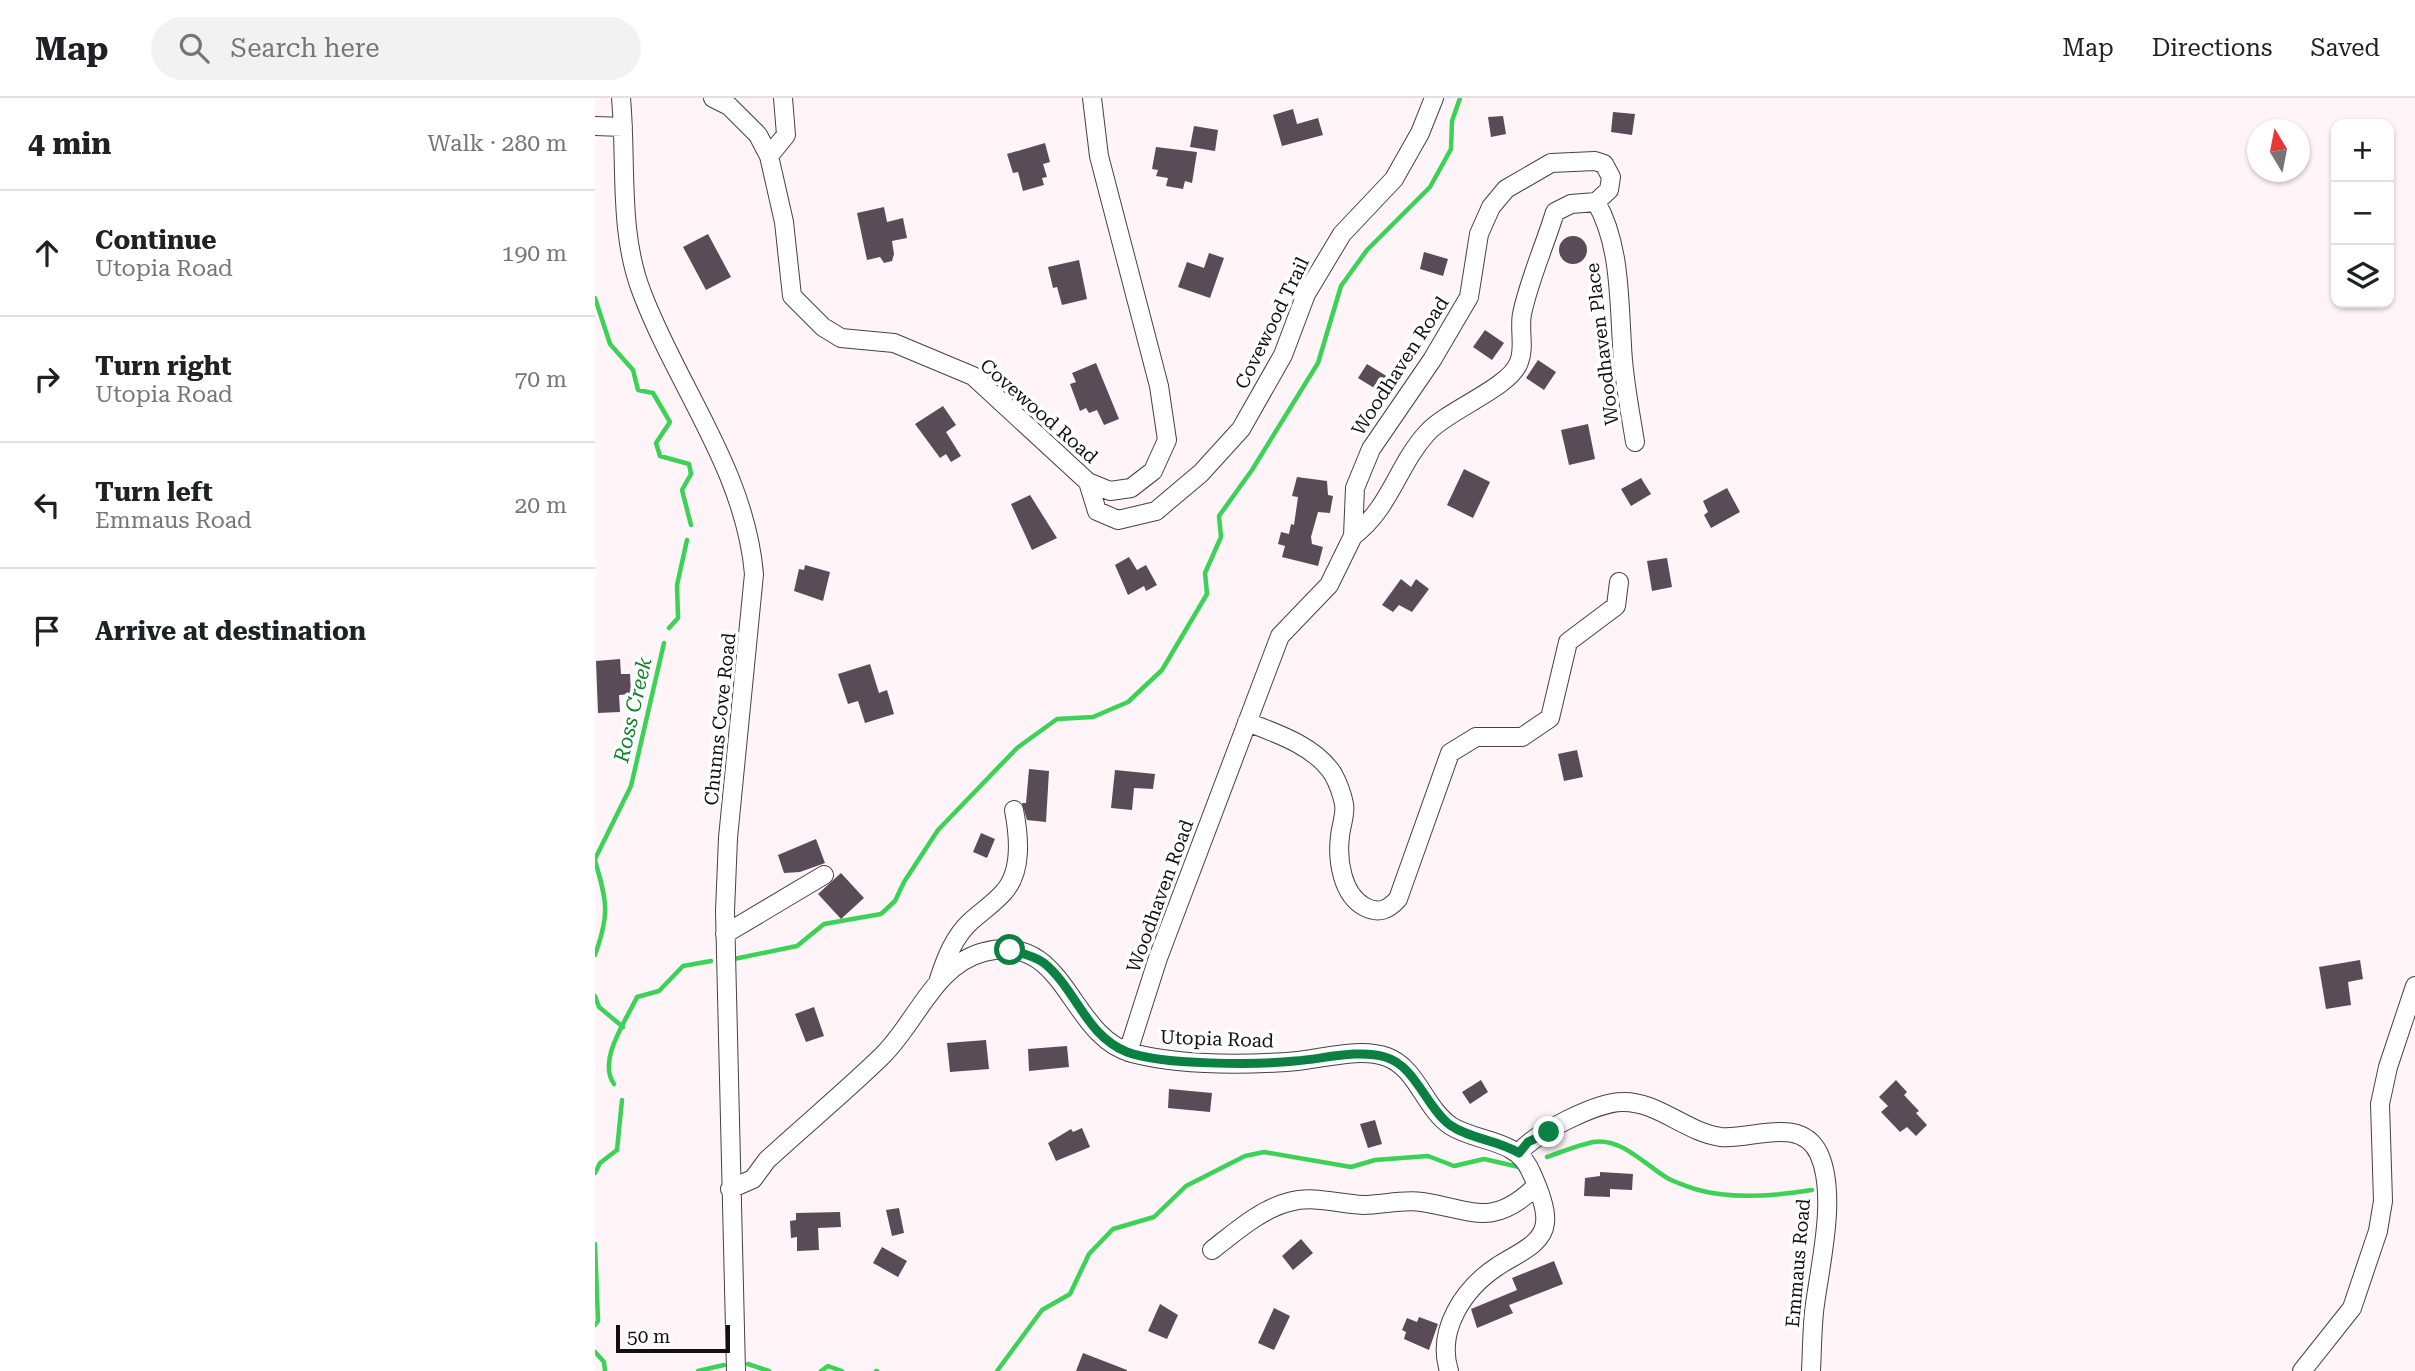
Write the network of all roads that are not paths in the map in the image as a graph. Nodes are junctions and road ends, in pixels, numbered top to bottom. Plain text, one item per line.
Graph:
1 (621, 98) edge
2 (713, 98) edge
3 (783, 98) edge
4 (1092, 98) edge
5 (1434, 98) edge
6 (595, 126) edge
7 (623, 127) junction
8 (769, 156) junction
9 (1596, 202) junction
10 (1635, 442) dead end
11 (1088, 482) junction
12 (1353, 537) junction
13 (1619, 582) dead end
14 (1247, 722) junction
15 (1014, 810) dead end
16 (824, 875) dead end
17 (725, 934) junction
18 (938, 982) junction
19 (2415, 986) edge
20 (1128, 1052) junction
21 (1519, 1153) junction
22 (1535, 1187) junction
23 (730, 1189) junction
24 (1212, 1250) dead end
25 (736, 1371) edge
26 (1449, 1371) edge
27 (1811, 1371) edge
28 (2302, 1371) edge

1 - 7 street, Chunns Cove Road
2 - 8 street, Covewood Road
3 - 8 street
4 - 11 street, Covewood Road
5 - 11 street, Covewood Trail
6 - 7 street
7 - 17 street, Chunns Cove Road
8 - 11 street, Covewood Road
9 - 10 street, Woodhaven Place
9 - 12 street, Woodhaven Road
9 - 12 street, Woodhaven Road
12 - 14 street, Woodhaven Road
13 - 14 street
14 - 20 street, Woodhaven Road
15 - 18 street
16 - 17 street
17 - 23 street, Chunns Cove Road
18 - 20 street, Utopia Road
18 - 23 street, Utopia Road
19 - 28 street
20 - 21 street, Utopia Road
21 - 22 street
21 - 27 street, Emmaus Road
22 - 24 street
22 - 26 street
23 - 25 street, Chunns Cove Road

